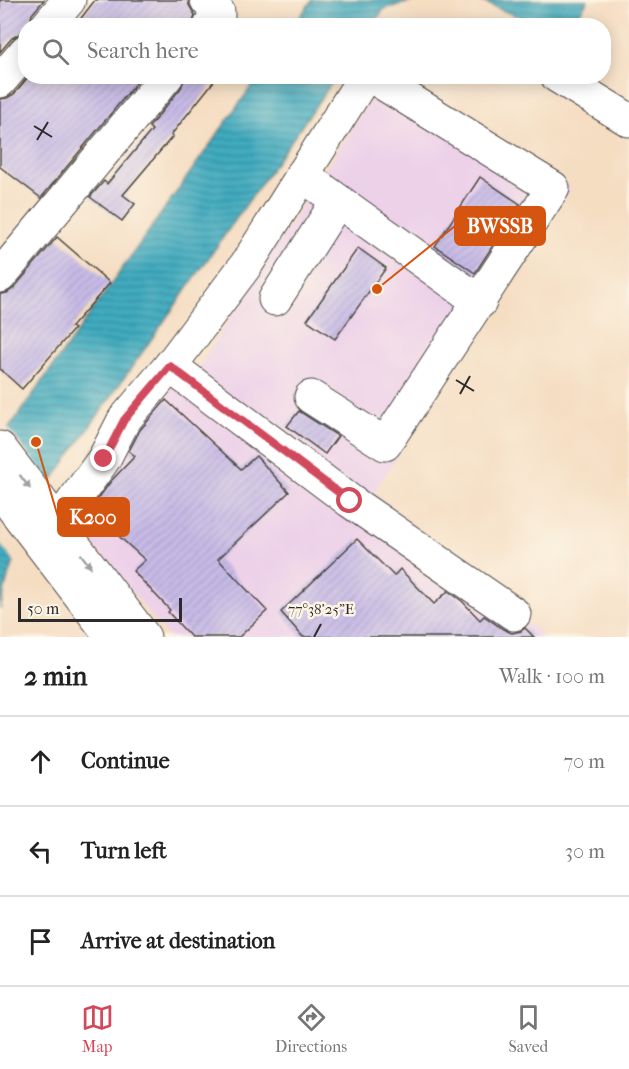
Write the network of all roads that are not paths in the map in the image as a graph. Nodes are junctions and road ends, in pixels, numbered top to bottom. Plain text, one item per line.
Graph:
1 (69, 0) edge
2 (207, 0) edge
3 (54, 18) edge
4 (216, 18) edge
5 (18, 60) edge
6 (0, 81) edge
7 (161, 84) edge
8 (360, 84) edge
9 (384, 84) edge
10 (569, 84) edge
11 (629, 120) edge
12 (302, 175) junction
13 (337, 202) junction
14 (0, 276) edge
15 (275, 299) dead end
16 (480, 302) junction
17 (170, 366) junction
18 (311, 397) dead end
19 (0, 448) edge
20 (0, 491) edge
21 (48, 526) junction
22 (514, 614) dead end
23 (112, 637) edge
24 (144, 637) edge

1 - 3 street
2 - 4 street
5 - 6 street
7 - 14 street
8 - 12 street
9 - 16 street
10 - 11 street
12 - 13 street
12 - 17 street
13 - 15 street
13 - 16 street
16 - 18 street
17 - 21 street
17 - 22 street
19 -> 21 street
20 - 21 street
21 - 23 street
21 -> 24 street

